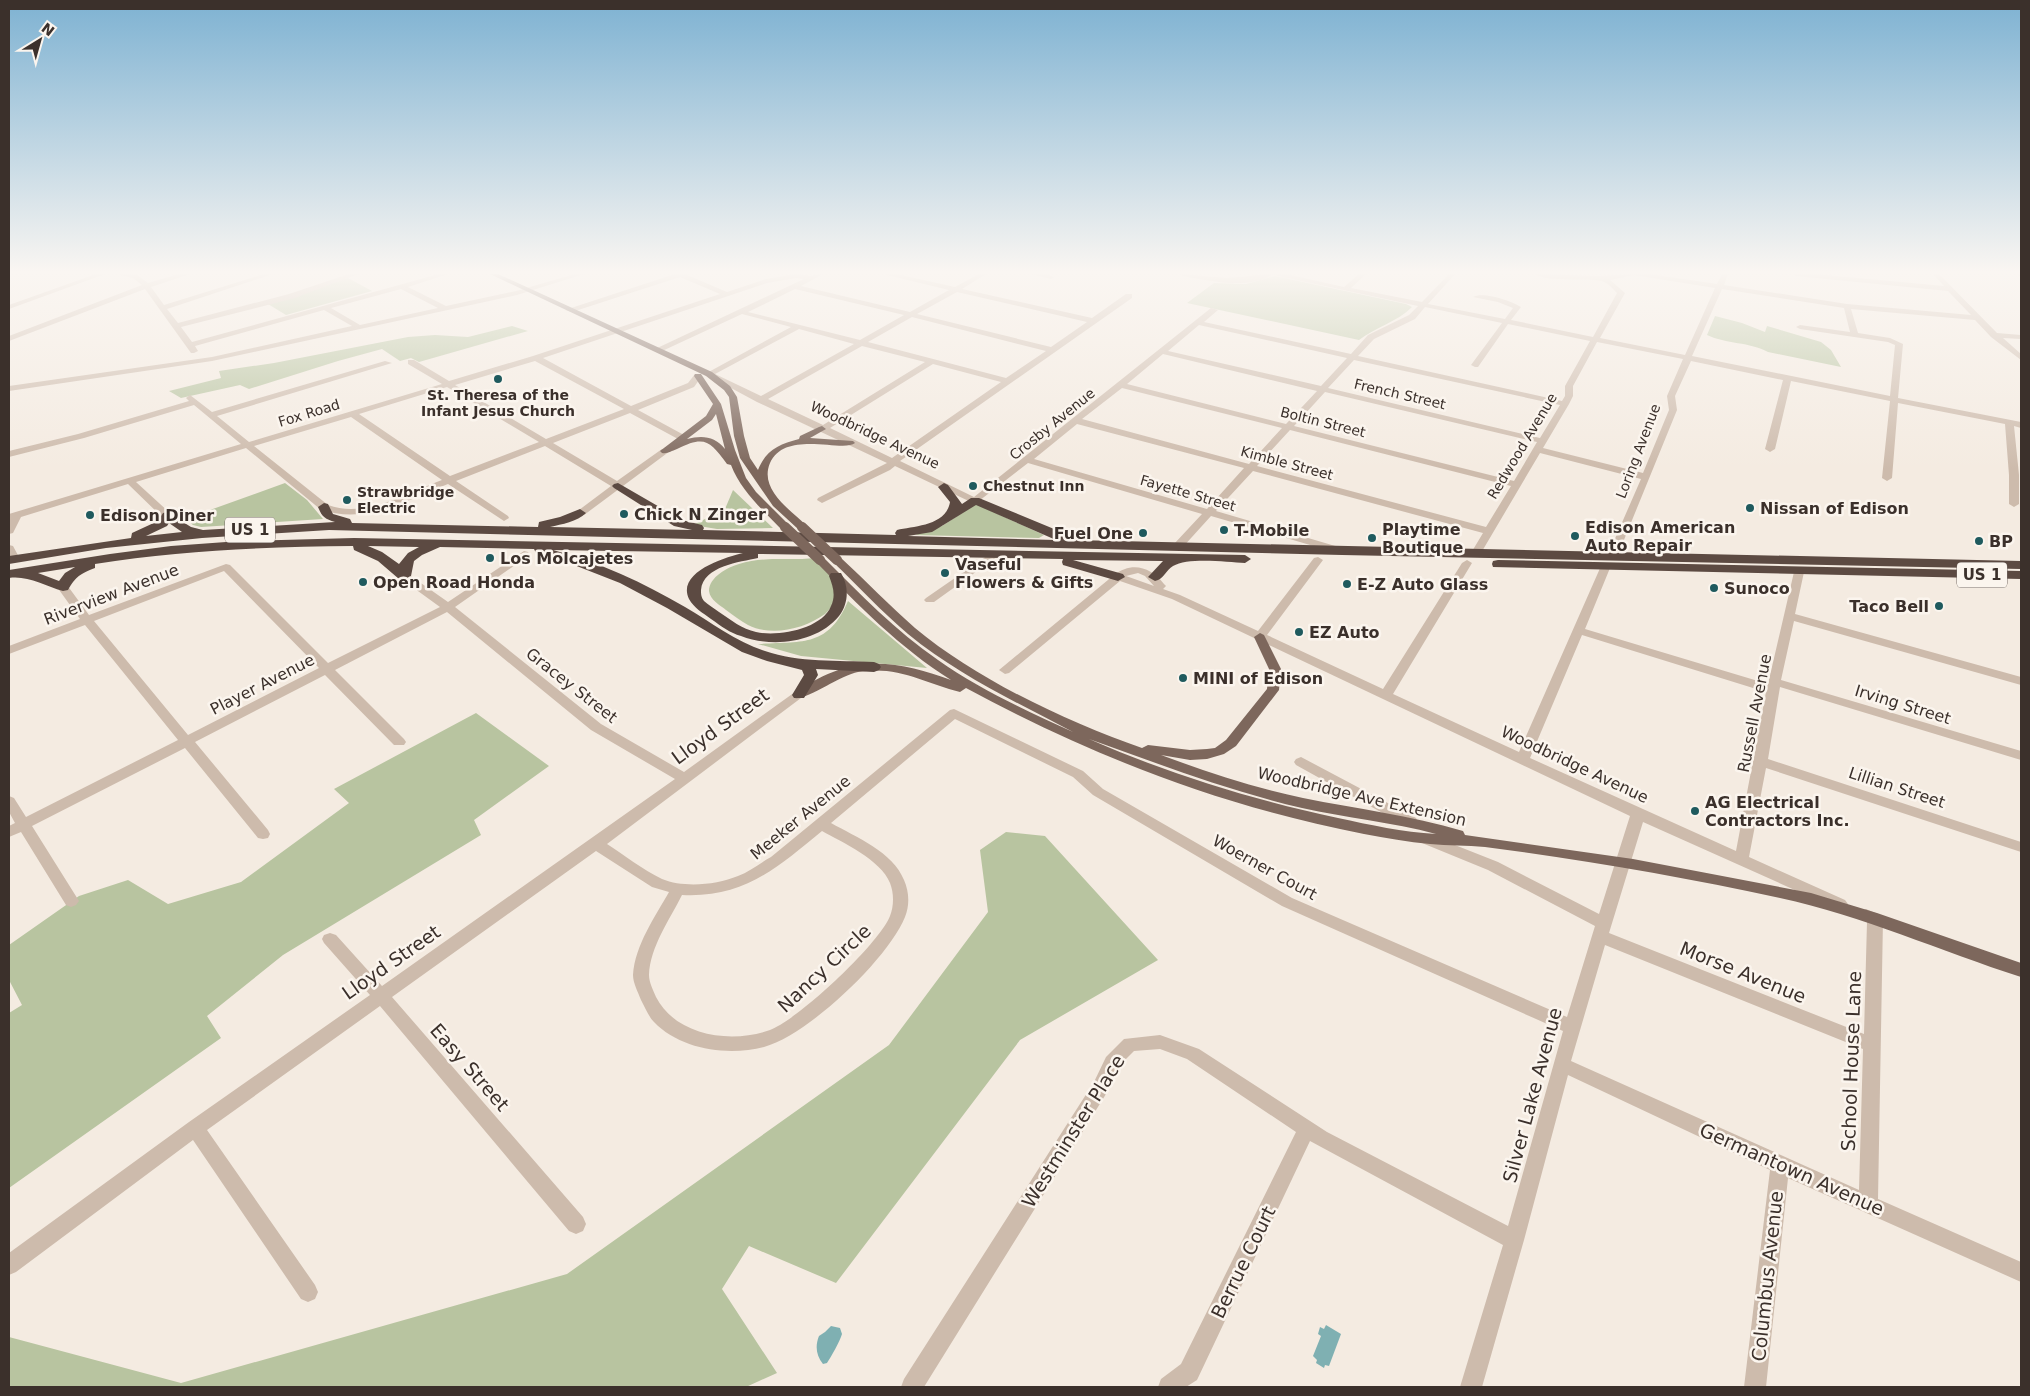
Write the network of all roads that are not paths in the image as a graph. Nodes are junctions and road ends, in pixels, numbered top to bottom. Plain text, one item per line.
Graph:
1 (186, 339) edge
2 (208, 339) edge
3 (300, 339) edge
4 (594, 339) edge
5 (632, 339) edge
6 (681, 339) edge
7 (775, 339) edge
8 (845, 339) edge
9 (867, 339) edge
10 (1010, 339) edge
11 (1068, 339) edge
12 (1179, 339) edge
13 (1272, 339) edge
14 (1369, 339) edge
15 (1493, 339) edge
16 (1595, 339) joint
17 (1696, 339) edge
18 (1885, 339) edge
19 (2000, 339) edge
20 (860, 343) junction
21 (190, 344) junction
22 (657, 350) junction
23 (1053, 350) junction
24 (1163, 352) junction
25 (1353, 357) junction
26 (536, 358) junction
27 (1688, 358) junction
28 (2021, 358) edge
29 (201, 360) junction
30 (411, 362) dead end
31 (932, 362) junction
32 (388, 363) dead end
33 (1474, 365) dead end
34 (709, 374) junction
35 (698, 376) junction
36 (1788, 378) junction
37 (1007, 381) junction
38 (448, 384) junction
39 (1122, 385) junction
40 (9, 389) edge
41 (1324, 390) junction
42 (733, 397) junction
43 (1893, 399) junction
44 (760, 400) junction
45 (717, 404) junction
46 (1565, 404) junction
47 (631, 409) junction
48 (353, 414) junction
49 (210, 415) junction
50 (1078, 421) junction
51 (2009, 423) junction
52 (2021, 425) edge
53 (1289, 428) junction
54 (822, 429) junction
55 (682, 437) junction
56 (797, 442) junction
57 (545, 443) junction
58 (850, 443) junction
59 (248, 446) junction
60 (1540, 446) junction
61 (1770, 449) dead end
62 (665, 452) junction
63 (9, 454) edge
64 (1028, 460) junction
65 (893, 463) junction
66 (1252, 468) junction
67 (1646, 477) junction
68 (741, 478) junction
69 (1887, 478) dead end
70 (448, 480) junction
71 (130, 481) junction
72 (1516, 485) junction
73 (618, 486) junction
74 (944, 487) junction
75 (766, 489) junction
76 (822, 500) dead end
77 (975, 501) junction
78 (2014, 504) dead end
79 (324, 507) junction
80 (1209, 513) junction
81 (580, 514) joint
82 (13, 516) edge
83 (167, 516) junction
84 (504, 518) dead end
85 (947, 518) junction
86 (372, 526) junction
87 (492, 529) junction
88 (9, 531) edge
89 (1489, 531) junction
90 (202, 534) junction
91 (744, 535) junction
92 (859, 539) junction
93 (302, 543) junction
94 (450, 543) junction
95 (476, 543) junction
96 (1093, 545) junction
97 (1178, 546) junction
98 (107, 551) junction
99 (1342, 551) junction
100 (1476, 553) junction
101 (524, 554) dead end
102 (994, 554) junction
103 (1024, 554) junction
104 (11, 555) edge
105 (822, 555) junction
106 (1187, 558) junction
107 (1318, 560) junction
108 (1609, 562) junction
109 (1466, 563) junction
110 (2021, 564) edge
111 (1799, 572) junction
112 (9, 574) edge
113 (2021, 575) edge
114 (404, 576) junction
115 (836, 576) junction
116 (1118, 576) junction
117 (1155, 577) junction
118 (63, 587) junction
119 (1176, 597) junction
120 (930, 600) dead end
121 (448, 607) junction
122 (1790, 616) junction
123 (87, 620) junction
124 (1577, 630) junction
125 (1260, 637) junction
126 (9, 650) edge
127 (799, 662) junction
128 (874, 666) junction
129 (327, 669) junction
130 (1005, 670) dead end
131 (2021, 681) edge
132 (1774, 686) junction
133 (799, 695) junction
134 (1385, 696) junction
135 (954, 713) joint
136 (1025, 714) junction
137 (1086, 733) junction
138 (186, 740) junction
139 (400, 742) dead end
140 (2021, 756) edge
141 (1522, 760) junction
142 (1761, 761) junction
143 (1301, 762) dead end
144 (684, 778) junction
145 (9, 801) edge
146 (1638, 814) junction
147 (1411, 822) junction
148 (24, 824) junction
149 (821, 824) junction
150 (9, 832) edge
151 (263, 834) dead end
152 (1424, 838) junction
153 (1482, 841) junction
154 (596, 844) junction
155 (2021, 847) edge
156 (1741, 860) junction
157 (1621, 864) junction
158 (678, 889) junction
159 (71, 901) dead end
160 (1876, 919) junction
161 (1601, 930) junction
162 (330, 939) dead end
163 (2021, 970) edge
164 (380, 995) junction
165 (1572, 1027) junction
166 (1873, 1045) junction
167 (1563, 1065) junction
168 (195, 1128) junction
169 (1308, 1129) junction
170 (1780, 1165) junction
171 (1868, 1203) junction
172 (576, 1224) dead end
173 (1514, 1240) junction
174 (9, 1264) edge
175 (2021, 1272) edge
176 (308, 1292) dead end
177 (912, 1387) edge
178 (1169, 1387) edge
179 (1471, 1387) edge
180 (1755, 1387) edge

1 - 21 street
2 - 21 street
3 - 29 street
4 - 26 street, Fox Road
5 - 22 main road, Woodbridge Avenue
6 - 22 street
7 - 34 street
8 - 20 street
9 - 20 street
10 - 23 street
11 - 23 street
12 - 24 street, Crosby Avenue
13 - 25 street
14 - 25 street
15 - 33 street
16 - 27 street
16 - 46 street, Redwood Avenue
17 - 27 street, Loring Avenue
18 - 43 street
19 - 28 street
20 - 31 street
20 - 44 street
21 - 29 street
22 - 34 main road, Woodbridge Avenue
22 - 35 main road, Woodbridge Avenue
23 - 37 street
24 - 39 street, Crosby Avenue
24 - 41 street, French Street
25 - 41 street
25 - 46 street
26 - 38 street, Fox Road
26 - 47 street
27 - 36 street
27 - 67 street, Loring Avenue
29 - 40 street
30 - 38 street
31 - 37 street
31 - 54 street
32 - 49 street
34 - 42 main road
34 - 44 street, Woodbridge Avenue
35 - 42 main road, Woodbridge Avenue
35 - 45 main road
35 - 47 street
36 - 43 street
36 - 61 street
37 - 65 street
38 - 48 street, Fox Road
38 - 57 street
39 - 50 street, Crosby Avenue
39 - 53 street, Boltin Street
41 - 53 street
41 - 60 street, French Street
42 - 44 street, Woodbridge Avenue
42 - 75 main road, Woodbridge Ave Extension
43 - 51 street
43 - 69 street
44 - 54 street, Woodbridge Avenue
45 - 55 main road
45 - 68 main road
46 - 60 street, Redwood Avenue
47 - 55 street
47 - 57 street
48 - 59 street, Fox Road
48 - 70 street
49 - 59 street
49 - 63 street
50 - 64 street, Crosby Avenue
50 - 66 street, Kimble Street
51 - 52 street
51 - 78 street
53 - 66 street
53 - 72 street, Boltin Street
54 - 56 main road
54 - 58 street, Woodbridge Avenue
55 - 62 main road
56 - 58 main road
56 - 75 main road
57 - 70 street
57 - 73 street
58 - 65 street, Woodbridge Avenue
59 - 71 street, Fox Road
59 - 79 street
60 - 67 street, French Street
60 - 72 street, Redwood Avenue
62 - 68 main road
62 - 73 street
64 - 77 street, Crosby Avenue
64 - 80 street, Fayette Street
65 - 74 street, Woodbridge Avenue
65 - 76 street
66 - 80 street
66 - 89 street, Kimble Street
67 - 108 street, Loring Avenue
68 - 105 main road, Woodbridge Ave Extension, bridge
70 - 79 street
70 - 84 street
71 - 82 street, Fox Road
71 - 83 street
72 - 89 street, Redwood Avenue
73 - 81 street
73 - 91 highway
74 - 77 street, Woodbridge Avenue
74 - 85 highway
75 - 137 main road, Woodbridge Ave Extension, bridge
77 - 85 highway
77 - 96 highway
79 - 86 highway
80 - 97 street
80 - 99 street, Fayette Street
81 - 87 highway
82 - 88 street
83 - 90 highway
83 - 98 highway
85 - 92 highway
86 - 87 highway, US 1
86 - 90 highway, US 1
87 - 91 highway, US 1
89 - 100 street, Redwood Avenue
90 - 98 highway, US 1
91 - 92 highway, US 1
92 - 96 highway, US 1
93 - 94 highway, US 1
93 - 98 highway, US 1
93 - 114 highway
94 - 95 highway, US 1
94 - 114 highway
95 - 105 highway, US 1
95 - 127 highway
96 - 97 highway, US 1
97 - 99 highway, US 1
98 - 104 highway, US 1
98 - 112 highway, US 1
98 - 118 highway
99 - 100 highway, US 1
100 - 108 highway, US 1
101 - 121 street, Player Avenue
102 - 103 highway, US 1
102 - 105 highway, US 1
102 - 120 street
103 - 106 highway, US 1
103 - 116 highway
105 - 115 main road, Woodbridge Ave Extension
105 - 115 highway
106 - 107 highway, US 1
106 - 117 highway
107 - 109 highway, US 1
107 - 125 street
108 - 109 highway, US 1
108 - 110 highway, US 1
108 - 111 highway, US 1
108 - 124 street, Loring Avenue
109 - 134 street
111 - 113 highway, US 1
111 - 122 street, Russell Avenue
112 - 118 highway
114 - 121 street, Gracey Street
115 - 136 main road, Woodbridge Ave Extension
116 - 117 street
116 - 119 street, Woodbridge Avenue
116 - 130 street
117 - 119 street
118 - 123 street
119 - 125 street, Woodbridge Avenue
121 - 129 street, Player Avenue
121 - 144 street, Gracey Street
122 - 131 street
122 - 132 street, Russell Avenue
123 - 126 street, Riverview Avenue
123 - 129 street, Riverview Avenue
123 - 138 street
124 - 132 street, Irving Street
124 - 141 street, Loring Avenue
125 - 134 street, Woodbridge Avenue
125 - 137 main road
127 - 128 highway
127 - 133 highway
128 - 133 main road
128 - 136 main road
129 - 138 street, Player Avenue
129 - 139 street
132 - 140 street, Irving Street
132 - 142 street, Russell Avenue
133 - 144 street, Lloyd Street
134 - 141 street, Woodbridge Avenue
135 - 149 street, Meeker Avenue
135 - 165 street, Woerner Court
136 - 152 main road, Woodbridge Ave Extension
137 - 147 main road, Woodbridge Ave Extension
138 - 148 street, Player Avenue
138 - 151 street
141 - 146 street, Woodbridge Avenue
142 - 155 street, Lillian Street
142 - 156 street, Russell Avenue
143 - 147 street
144 - 154 street, Lloyd Street
145 - 148 street
146 - 156 street, Woodbridge Avenue
146 - 157 street, Silver Lake Avenue
147 - 153 main road, Woodbridge Ave Extension
148 - 150 street, Player Avenue
148 - 159 street
149 - 158 street, Meeker Avenue
149 - 158 street, Nancy Circle
152 - 153 main road, Woodbridge Ave Extension
152 - 161 street, Morse Avenue
153 - 157 main road, Woodbridge Ave Extension
154 - 158 street, Meeker Avenue
154 - 164 street, Lloyd Street
156 - 160 street, Woodbridge Avenue
157 - 160 main road, Woodbridge Ave Extension
157 - 161 street, Silver Lake Avenue
160 - 163 main road, Woodbridge Avenue
160 - 166 street, School House Lane
161 - 165 street, Silver Lake Avenue
161 - 166 street, Morse Avenue
162 - 164 street, Easy Street
164 - 168 street, Lloyd Street
164 - 172 street, Easy Street
165 - 167 street, Silver Lake Avenue
166 - 171 street, School House Lane
167 - 170 street, Germantown Avenue
167 - 173 street, Silver Lake Avenue
168 - 174 street, Lloyd Street
168 - 176 street
169 - 173 street, Westminster Place
169 - 177 street, Westminster Place
169 - 178 street, Berrue Court
170 - 171 street, Germantown Avenue
170 - 180 street, Columbus Avenue
171 - 175 street, Germantown Avenue
173 - 179 street, Silver Lake Avenue

